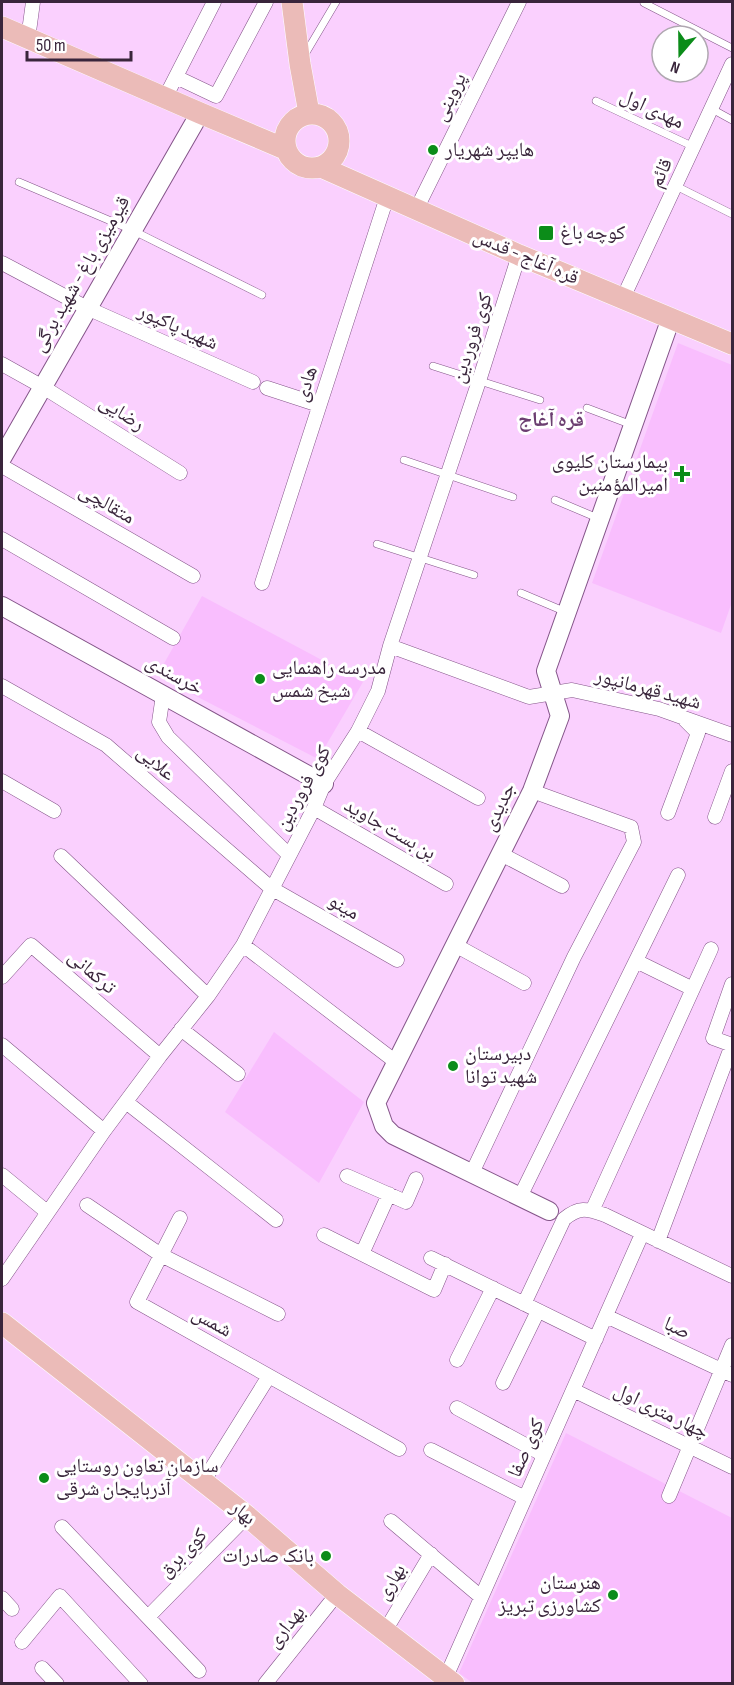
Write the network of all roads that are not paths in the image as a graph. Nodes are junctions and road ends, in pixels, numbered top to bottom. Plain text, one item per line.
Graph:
1 (33, 2) edge
2 (214, 2) edge
3 (266, 2) edge
4 (292, 2) edge
5 (336, 2) edge
6 (519, 2) edge
7 (644, 3) dead end
8 (2, 27) edge
9 (28, 39) junction
10 (732, 48) edge
11 (300, 64) junction
12 (732, 64) edge
13 (176, 77) junction
14 (165, 98) junction
15 (596, 100) dead end
16 (712, 109) junction
17 (200, 113) junction
18 (309, 113) junction
19 (732, 120) edge
20 (694, 147) junction
21 (285, 149) junction
22 (321, 167) junction
23 (18, 182) dead end
24 (676, 186) junction
25 (387, 197) junction
26 (416, 210) junction
27 (732, 214) edge
28 (132, 230) junction
29 (519, 255) junction
30 (2, 263) edge
31 (262, 294) dead end
32 (623, 298) junction
33 (87, 308) junction
34 (671, 318) junction
35 (729, 342) edge
36 (2, 364) edge
37 (433, 366) dead end
38 (479, 381) junction
39 (253, 382) dead end
40 (43, 387) junction
41 (267, 388) dead end
42 (540, 400) dead end
43 (319, 405) junction
44 (587, 408) dead end
45 (633, 426) junction
46 (2, 458) edge
47 (404, 460) dead end
48 (2, 466) edge
49 (180, 473) dead end
50 (447, 474) junction
51 (513, 497) dead end
52 (555, 500) dead end
53 (600, 519) junction
54 (2, 539) edge
55 (377, 544) dead end
56 (419, 557) junction
57 (474, 575) dead end
58 (193, 576) dead end
59 (262, 583) dead end
60 (521, 593) dead end
61 (2, 606) edge
62 (566, 613) junction
63 (172, 638) dead end
64 (390, 646) junction
65 (2, 686) edge
66 (552, 694) junction
67 (163, 695) junction
68 (682, 717) junction
69 (358, 730) junction
70 (732, 735) edge
71 (732, 771) edge
72 (2, 781) edge
73 (324, 784) junction
74 (532, 791) junction
75 (478, 798) dead end
76 (314, 808) junction
77 (54, 810) dead end
78 (668, 813) dead end
79 (715, 817) dead end
80 (501, 854) junction
81 (289, 855) junction
82 (61, 856) dead end
83 (678, 875) dead end
84 (446, 884) dead end
85 (562, 886) dead end
86 (271, 888) junction
87 (243, 945) junction
88 (455, 945) junction
89 (711, 949) dead end
90 (397, 960) dead end
91 (636, 961) junction
92 (2, 977) edge
93 (524, 982) dead end
94 (732, 984) edge
95 (693, 989) junction
96 (208, 996) junction
97 (182, 1029) junction
98 (732, 1045) edge
99 (2, 1046) edge
100 (160, 1056) junction
101 (396, 1062) junction
102 (238, 1074) dead end
103 (126, 1102) junction
104 (104, 1131) junction
105 (472, 1173) junction
106 (2, 1174) edge
107 (347, 1176) dead end
108 (416, 1179) dead end
109 (389, 1194) junction
110 (520, 1197) junction
111 (87, 1205) dead end
112 (47, 1212) junction
113 (599, 1213) junction
114 (556, 1215) junction
115 (180, 1218) dead end
116 (276, 1220) dead end
117 (642, 1234) junction
118 (324, 1235) dead end
119 (658, 1241) junction
120 (362, 1254) junction
121 (161, 1255) junction
122 (431, 1257) dead end
123 (445, 1264) junction
124 (732, 1276) edge
125 (2, 1279) edge
126 (493, 1288) junction
127 (524, 1304) junction
128 (538, 1311) junction
129 (278, 1314) dead end
130 (606, 1316) junction
131 (2, 1325) edge
132 (596, 1339) junction
133 (732, 1345) edge
134 (457, 1360) dead end
135 (727, 1373) edge
136 (269, 1376) junction
137 (503, 1383) dead end
138 (573, 1390) junction
139 (457, 1408) dead end
140 (690, 1446) junction
141 (399, 1449) dead end
142 (431, 1450) dead end
143 (544, 1455) junction
144 (732, 1467) edge
145 (203, 1482) junction
146 (669, 1496) dead end
147 (525, 1498) junction
148 (247, 1516) junction
149 (391, 1521) dead end
150 (62, 1527) dead end
151 (430, 1554) junction
152 (337, 1594) junction
153 (481, 1597) junction
154 (2, 1598) edge
155 (12, 1609) dead end
156 (148, 1617) junction
157 (385, 1631) junction
158 (22, 1642) dead end
159 (42, 1668) dead end
160 (199, 1671) dead end
161 (450, 1680) edge
162 (57, 1683) edge
163 (141, 1683) edge
164 (265, 1683) edge

1 - 9 street
2 - 13 street
3 - 13 street
4 - 11 main road
5 - 11 lane
6 - 26 street, پروینی
7 - 10 lane
8 - 9 main road
9 - 14 main road
11 - 18 main road
12 - 16 street, قائم
13 - 14 street
14 - 17 main road
15 - 20 lane, مهدی اول
16 - 19 lane
16 - 20 street, قائم
17 - 21 main road
17 - 28 street, قیرمیزی باغ - شهید برگی
18 - 21 main road
18 - 22 main road
20 - 24 street, قائم
21 - 22 main road
22 - 25 main road, قره آغاج - قدس
23 - 28 lane
24 - 27 lane
24 - 32 street, قائم
25 - 26 main road, قره آغاج - قدس
25 - 43 street, هادی
26 - 29 main road, قره آغاج - قدس
28 - 31 lane
28 - 33 street, قیرمیزی باغ - شهید برگی
29 - 32 main road, قره آغاج - قدس
29 - 38 street, کوی فروردین
30 - 33 street, شهید پاکپور
32 - 34 main road, قره آغاج - قدس
33 - 39 street, شهید پاکپور
33 - 40 street, قیرمیزی باغ - شهید برگی
34 - 35 main road, قره آغاج - قدس
34 - 45 street, جدیدی
36 - 40 street, رضایی
37 - 38 lane
38 - 42 lane
38 - 50 street, کوی فروردین
40 - 46 street, قیرمیزی باغ - شهید برگی
40 - 49 street, رضایی
41 - 43 street
43 - 59 street, هادی
44 - 45 lane
45 - 53 street, جدیدی
47 - 50 lane
48 - 58 street, متقالچی
50 - 51 lane
50 - 56 street, کوی فروردین
52 - 53 lane
53 - 62 street, جدیدی
54 - 63 street
55 - 56 lane
56 - 57 lane
56 - 64 street, کوی فروردین
60 - 62 lane
61 - 67 street, خرسندی
62 - 66 street, جدیدی
64 - 66 street, شهید قهرمانپور
64 - 69 street, کوی فروردین
65 - 86 street, علایی
66 - 68 street, شهید قهرمانپور
66 - 74 street, جدیدی
67 - 73 street, خرسندی
67 - 81 street
68 - 70 street, شهید قهرمانپور
68 - 78 street
69 - 73 street, کوی فروردین
69 - 75 street
71 - 79 street
72 - 77 street
73 - 76 street, کوی فروردین
74 - 80 street, جدیدی
74 - 105 street
76 - 81 street, کوی فروردین
76 - 84 street, بن بست جاوید
80 - 85 street
80 - 88 street, جدیدی
81 - 86 street, کوی فروردین
82 - 96 street
83 - 91 street
86 - 87 street, کوی فروردین
86 - 90 street, مینو
87 - 96 street, کوی فروردین
87 - 101 street
88 - 93 street
88 - 101 street, جدیدی
89 - 95 street
91 - 95 street
91 - 110 street
92 - 100 street, ترکمانی
94 - 98 street
95 - 113 street
96 - 97 street, کوی فروردین
97 - 100 street, کوی فروردین
97 - 102 street
98 - 119 street
99 - 104 street
100 - 103 street, کوی فروردین
101 - 105 street, جدیدی
103 - 104 street, کوی فروردین
103 - 116 street
104 - 112 street, کوی فروردین
105 - 110 street, جدیدی
106 - 112 street
107 - 109 street
108 - 109 street
109 - 120 street
110 - 114 street, جدیدی
111 - 121 street
112 - 125 street, کوی فروردین
113 - 114 street
113 - 117 street
114 - 127 street
115 - 121 street
117 - 119 street
117 - 130 street, کوی صفا
118 - 120 street
119 - 124 street
120 - 123 street
121 - 129 street
121 - 136 street, شمس
122 - 123 street
123 - 126 street
126 - 127 street
126 - 134 street
127 - 128 street
128 - 132 street
128 - 137 street
130 - 132 street, کوی صفا
130 - 135 street, صبا
131 - 145 main road, بهار
132 - 138 street, کوی صفا
133 - 135 street
135 - 140 street
136 - 141 street, شمس
136 - 145 street
138 - 140 street, چهار متری اول
138 - 143 street, کوی صفا
139 - 143 street
140 - 144 street, چهار متری اول
140 - 146 street
142 - 147 street
143 - 147 street, کوی صفا
145 - 148 main road, بهار
147 - 153 street, کوی صفا
148 - 152 main road, بهار
148 - 156 street, کوی برق
149 - 151 street
150 - 156 street
151 - 153 street
151 - 157 street, بهاری
152 - 157 main road, بهار
152 - 164 street, بهداری
153 - 161 street, کوی صفا
154 - 155 street
156 - 160 street
157 - 161 main road, بهار
158 - 163 street
159 - 162 street

